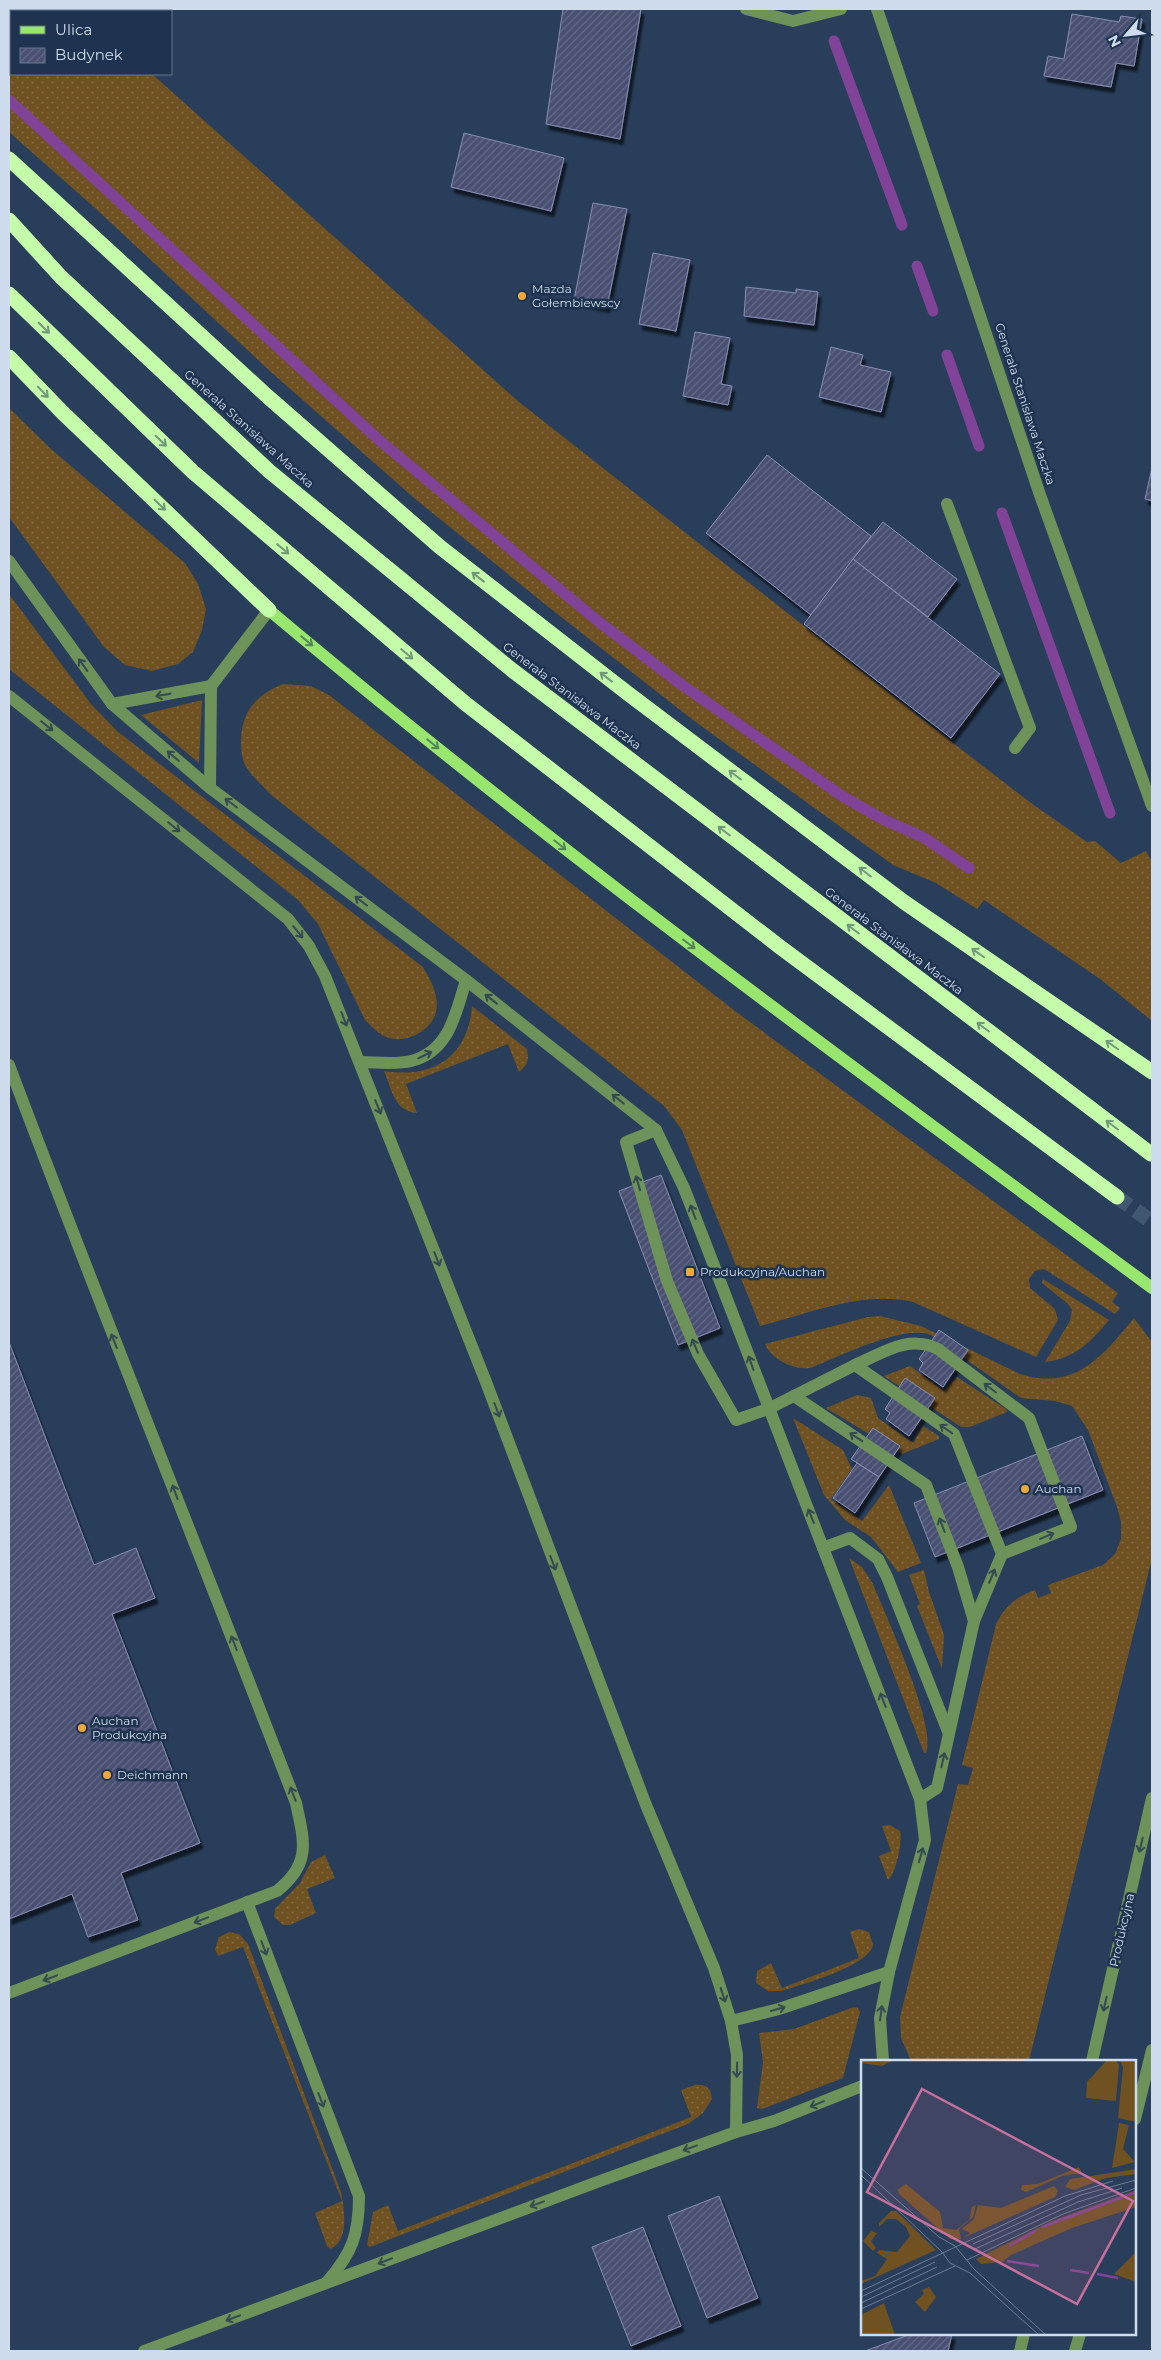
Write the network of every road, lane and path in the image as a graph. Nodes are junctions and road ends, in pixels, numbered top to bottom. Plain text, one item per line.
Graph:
1 (746, 9) edge
2 (841, 9) edge
3 (878, 9) edge
4 (9, 159) edge
5 (9, 220) edge
6 (9, 294) edge
7 (9, 357) edge
8 (947, 504) dead end
9 (9, 561) edge
10 (269, 610) junction
11 (211, 686) junction
12 (9, 696) edge
13 (112, 704) junction
14 (1015, 748) dead end
15 (210, 788) junction
16 (1152, 806) edge
17 (466, 980) junction
18 (360, 1062) junction
19 (9, 1065) edge
20 (1152, 1072) edge
21 (656, 1130) junction
22 (1151, 1154) dead end
23 (1117, 1196) tunnel mouth
24 (1152, 1288) edge
25 (855, 1365) junction
26 (794, 1396) junction
27 (768, 1409) junction
28 (823, 1548) junction
29 (1002, 1554) junction
30 (974, 1621) junction
31 (949, 1734) junction
32 (1152, 1798) edge
33 (920, 1799) junction
34 (247, 1902) junction
35 (889, 1972) junction
36 (9, 1993) edge
37 (731, 2022) junction
38 (1152, 2050) edge
39 (882, 2060) edge
40 (1093, 2060) edge
41 (1146, 2079) edge
42 (861, 2086) edge
43 (1136, 2115) edge
44 (736, 2132) junction
45 (326, 2283) junction
46 (1024, 2335) edge
47 (1080, 2335) edge
48 (144, 2351) edge
49 (1020, 2351) edge
50 (1075, 2351) edge

1 - 2 street
3 - 16 street, Generała Stanisława Maczka
20 -> 4 highway
22 -> 5 highway, Generała Stanisława Maczka
6 -> 23 highway
7 -> 10 highway
8 - 14 street
13 -> 9 street
10 - 11 street
10 -> 24 main road
11 -> 13 street
11 - 15 street
12 -> 18 street
15 -> 13 street
17 -> 15 street
18 -> 17 street
21 -> 17 street
18 -> 37 street
34 -> 19 street
27 -> 21 street
27 -> 21 street
25 - 26 street
29 -> 25 street
29 -> 25 street
26 - 27 street
30 -> 26 street
28 -> 27 street
28 - 31 street
33 -> 28 street
30 -> 29 street
30 - 31 street
33 -> 31 street
32 -> 40 street, Produkcyjna
35 -> 33 street
34 -> 36 street
34 -> 45 street
37 -> 35 street
39 -> 35 street
37 -> 44 street
38 - 41 street
41 - 43 street
42 -> 44 street
44 -> 45 street
45 -> 48 street
46 - 49 street
47 - 50 street

